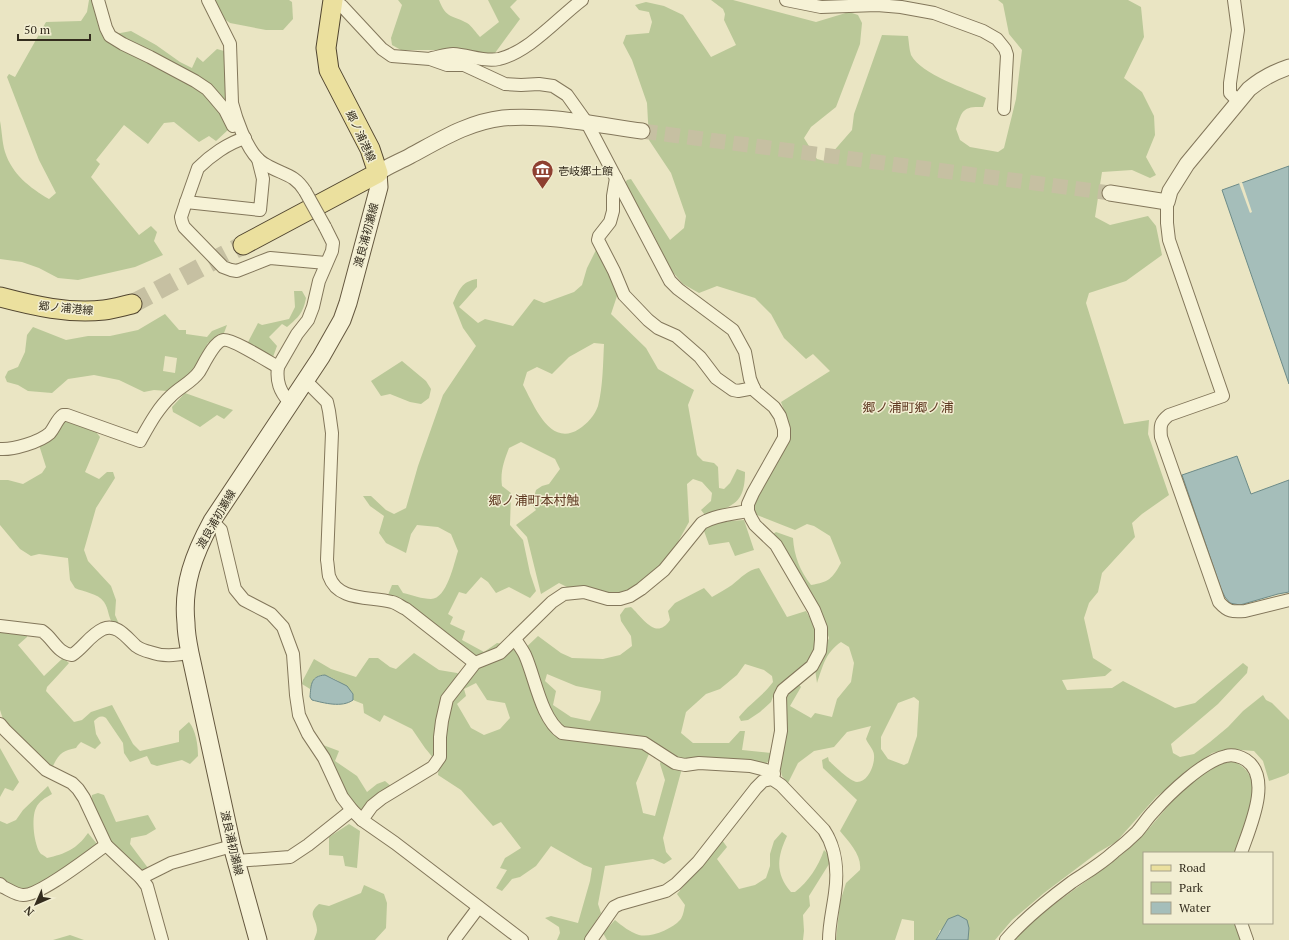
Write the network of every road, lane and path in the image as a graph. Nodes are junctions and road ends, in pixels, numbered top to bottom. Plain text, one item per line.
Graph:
1 (98, 0) edge
2 (208, 0) edge
3 (333, 0) edge
4 (582, 0) edge
5 (786, 0) edge
6 (1234, 0) edge
7 (860, 3) edge
8 (430, 58) junction
9 (1289, 67) edge
10 (1238, 101) junction
11 (1004, 110) dead end
12 (586, 123) junction
13 (642, 131) tunnel mouth
14 (241, 139) junction
15 (258, 159) junction
16 (378, 173) junction
17 (616, 178) junction
18 (1110, 193) tunnel mouth
19 (186, 202) junction
20 (1167, 202) junction
21 (243, 245) tunnel mouth
22 (326, 263) junction
23 (0, 296) edge
24 (132, 304) tunnel mouth
25 (278, 367) junction
26 (305, 380) junction
27 (754, 388) junction
28 (289, 402) junction
29 (0, 449) edge
30 (748, 511) junction
31 (212, 521) junction
32 (1289, 600) edge
33 (0, 626) edge
34 (515, 639) junction
35 (190, 653) junction
36 (475, 663) junction
37 (0, 724) edge
38 (773, 776) junction
39 (352, 810) junction
40 (362, 820) junction
41 (106, 845) junction
42 (1241, 852) edge
43 (234, 853) junction
44 (141, 878) junction
45 (0, 884) edge
46 (478, 908) junction
47 (1241, 924) edge
48 (162, 940) edge
49 (258, 940) edge
50 (454, 940) edge
51 (522, 940) edge
52 (591, 940) edge
53 (830, 940) edge
54 (1006, 940) edge
55 (1247, 940) edge

1 - 14 street
2 - 14 street
3 - 8 street
3 - 16 main road, 郷ノ浦港線
4 - 8 street
5 - 7 street
6 - 10 street
7 - 11 street
8 - 12 street
9 - 10 street
10 - 20 street
12 - 13 street
12 - 16 street
12 - 17 street
14 - 15 street
14 - 19 street
15 - 19 street
15 - 22 street, bridge
16 - 21 main road, 郷ノ浦港線
16 - 26 main road, 渡良浦初瀬線
17 - 27 street
17 - 27 street
18 - 20 street
19 - 22 street
20 - 32 street
22 - 25 street
23 - 24 main road, 郷ノ浦港線
25 - 28 street
25 - 29 street
26 - 28 main road, 渡良浦初瀬線
26 - 36 street
27 - 30 street
28 - 31 main road, 渡良浦初瀬線
30 - 34 street
30 - 38 street
31 - 35 main road, 渡良浦初瀬線
31 - 39 street
33 - 35 street
34 - 36 street
34 - 38 street
35 - 43 main road, 渡良浦初瀬線
36 - 40 street
37 - 41 street
38 - 52 street
38 - 53 street
39 - 40 street
39 - 43 street
40 - 46 street
41 - 44 street
41 - 45 street
42 - 54 street
43 - 44 street
43 - 49 main road, 渡良浦初瀬線
44 - 48 street
46 - 50 street
46 - 51 street
47 - 55 street

